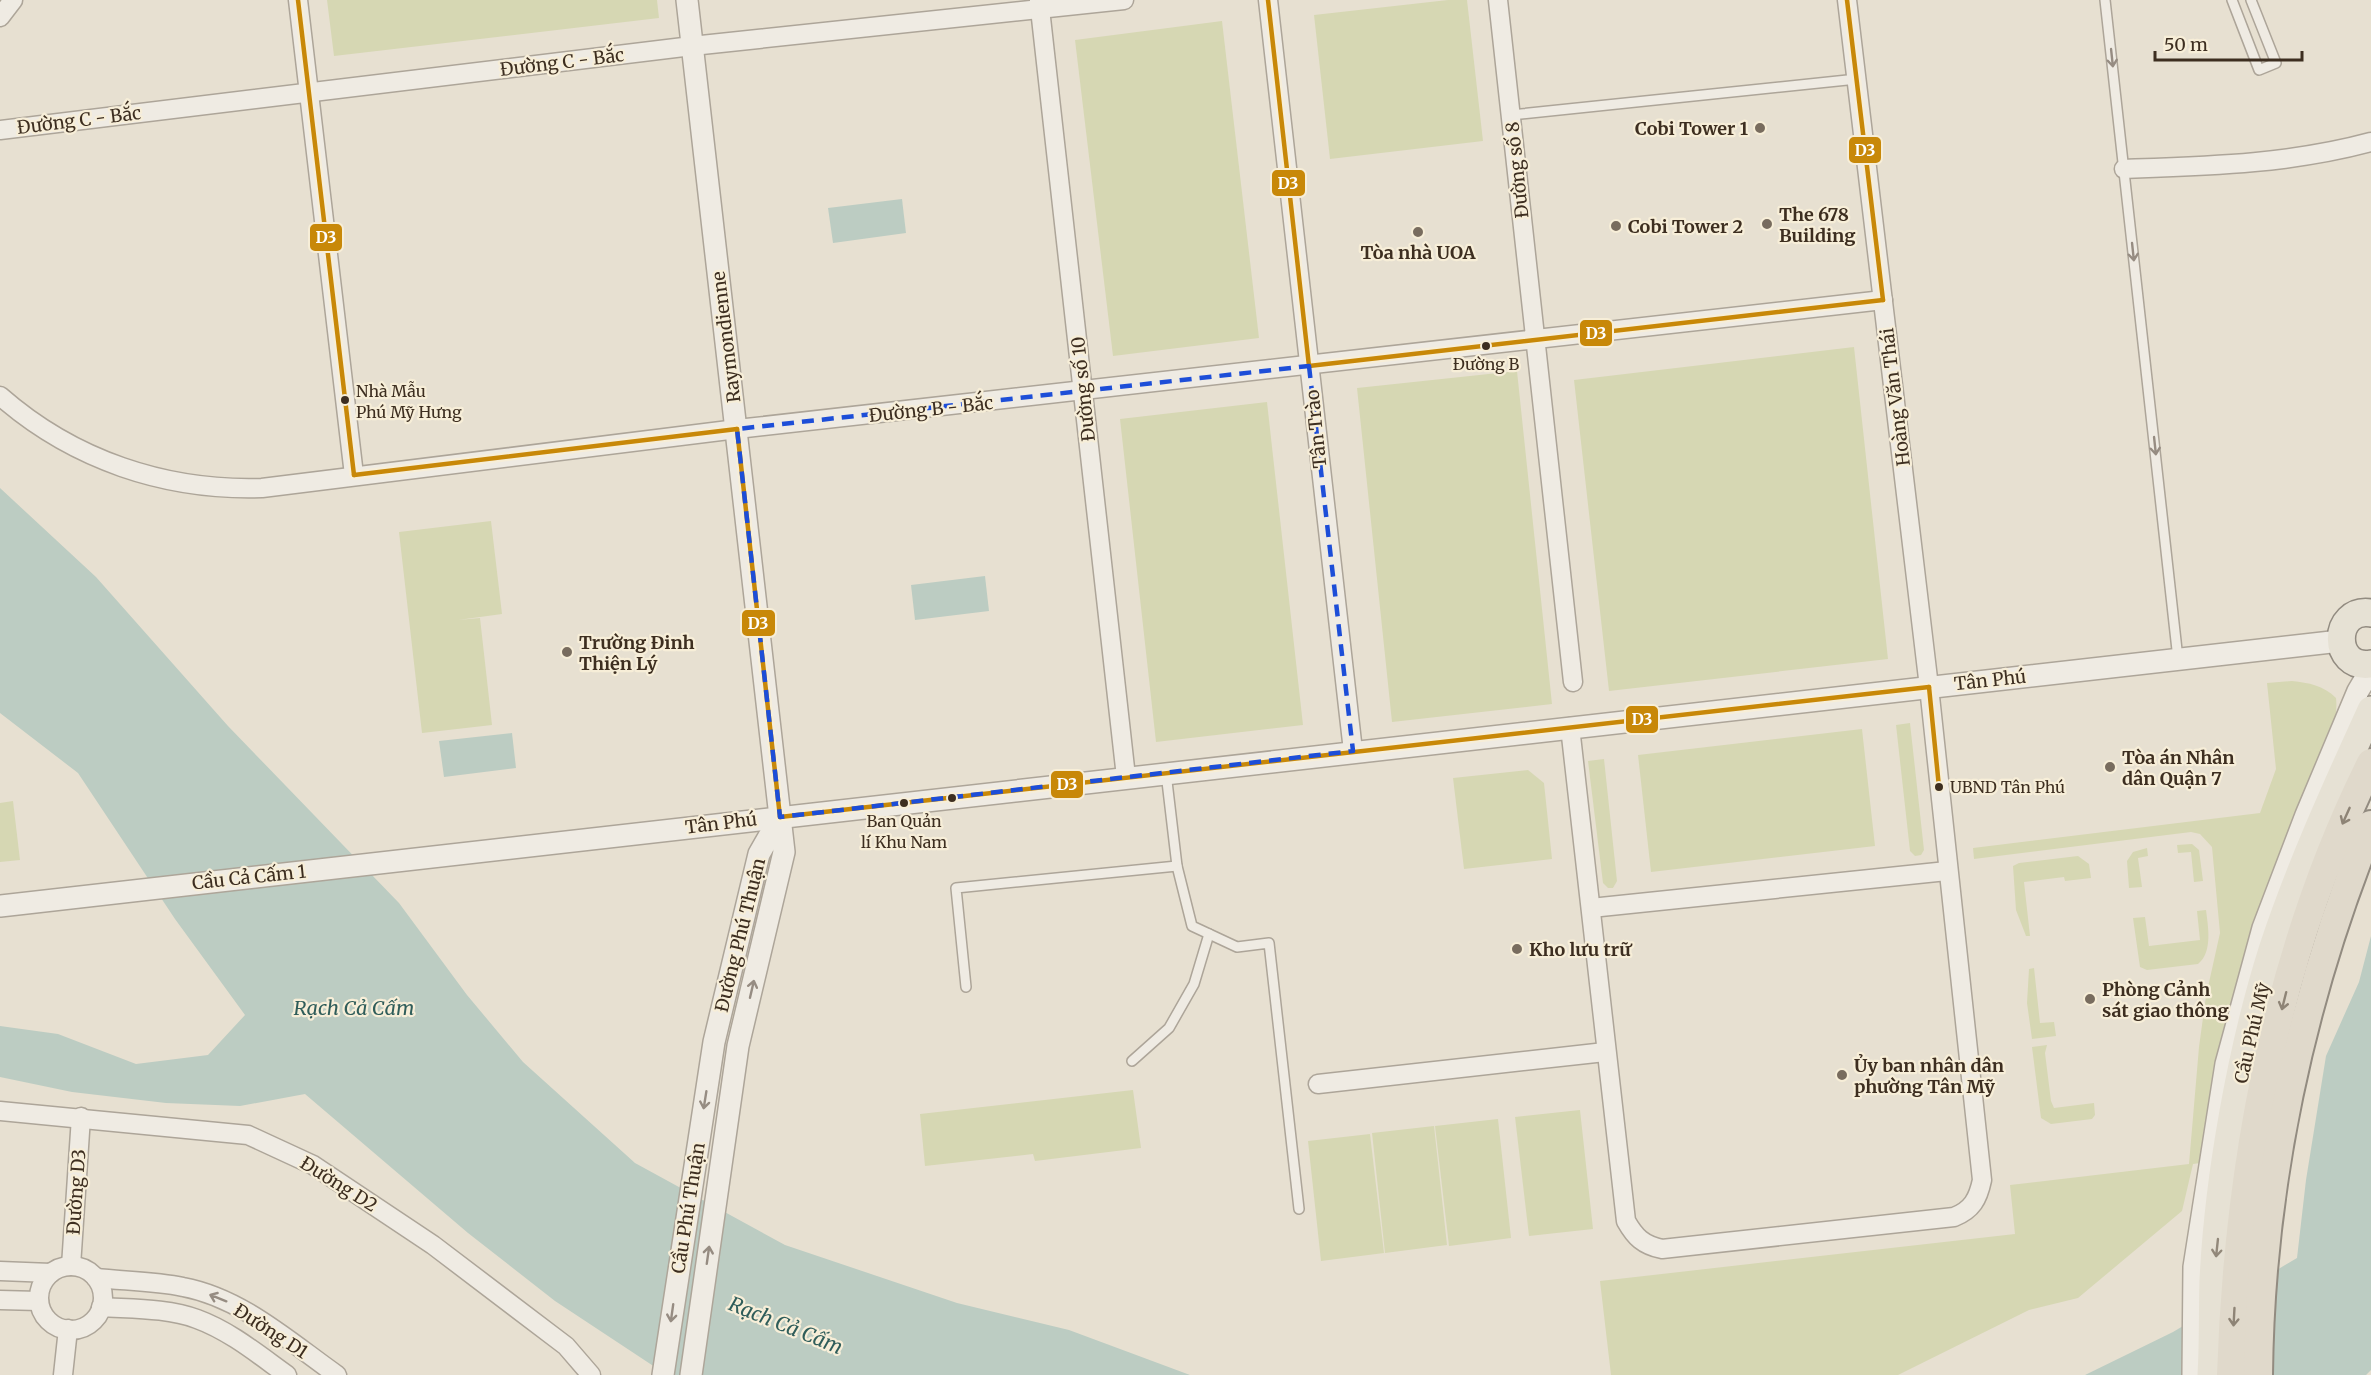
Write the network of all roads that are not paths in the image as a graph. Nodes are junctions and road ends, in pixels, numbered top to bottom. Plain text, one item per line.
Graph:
1 (13, 0) edge
2 (298, 0) edge
3 (687, 0) edge
4 (1124, 0) edge
5 (1268, 0) edge
6 (1498, 0) edge
7 (1847, 0) edge
8 (2106, 0) edge
9 (2232, 0) edge
10 (2250, 0) edge
11 (1040, 4) edge
12 (0, 17) edge
13 (692, 46) junction
14 (1857, 79) junction
15 (309, 94) junction
16 (1511, 115) junction
17 (0, 130) edge
18 (2371, 142) edge
19 (2124, 169) junction
20 (1883, 300) junction
21 (1537, 339) junction
22 (1309, 366) junction
23 (1083, 392) junction
24 (0, 396) edge
25 (737, 429) junction
26 (354, 475) junction
27 (2371, 613) edge
28 (2340, 641) junction
29 (2178, 659) junction
30 (2371, 664) edge
31 (2371, 669) edge
32 (1573, 682) dead end
33 (1929, 687) junction
34 (2371, 710) edge
35 (1570, 727) junction
36 (1353, 751) junction
37 (2371, 764) edge
38 (1166, 773) junction
39 (1126, 777) junction
40 (780, 816) junction
41 (2371, 825) edge
42 (460, 853) joint
43 (2371, 858) edge
44 (1177, 866) junction
45 (1947, 871) junction
46 (0, 906) edge
47 (1591, 908) junction
48 (1209, 933) junction
49 (966, 987) dead end
50 (714, 1042) joint
51 (738, 1046) joint
52 (1605, 1052) junction
53 (1132, 1062) dead end
54 (1318, 1084) dead end
55 (0, 1112) edge
56 (81, 1117) junction
57 (1299, 1209) dead end
58 (71, 1266) junction
59 (0, 1271) edge
60 (51, 1272) junction
61 (96, 1278) junction
62 (0, 1300) edge
63 (39, 1301) junction
64 (101, 1307) junction
65 (68, 1329) junction
66 (63, 1375) edge
67 (287, 1375) edge
68 (337, 1375) edge
69 (591, 1375) edge
70 (663, 1375) edge
71 (691, 1375) edge
72 (2193, 1375) edge
73 (2211, 1375) edge
74 (2231, 1375) edge
75 (2258, 1375) edge
76 (2270, 1375) edge

1 - 12 street
2 - 15 street
3 - 13 street, Raymondienne
4 - 11 street, Đường C - Bắc
5 - 22 street, Tân Trào
6 - 16 street, Đường số 8
7 - 14 street, Hoàng Văn Thái
8 -> 19 lane
9 - 10 lane
11 - 13 street, Đường C - Bắc
11 - 23 street, Đường số 10
13 - 15 street, Đường C - Bắc
13 - 25 street, Raymondienne
14 - 16 lane
14 - 20 street, Hoàng Văn Thái
15 - 17 street, Đường C - Bắc
15 - 26 street
16 - 21 street, Đường số 8
18 - 19 street
19 -> 29 lane
20 - 21 street, Đường B - Bắc
20 - 33 street, Hoàng Văn Thái
21 - 22 street, Đường B - Bắc
21 - 32 street, Đường số 8
22 - 23 street, Đường B - Bắc
22 - 36 street, Tân Trào
23 - 25 street, Đường B - Bắc
23 - 39 street, Đường số 10
24 - 26 street, Đường B - Bắc
25 - 26 street, Đường B - Bắc
25 - 40 street, Raymondienne
27 - 28 main road
28 - 29 street, Tân Phú
28 - 30 main road
29 - 33 street, Tân Phú
31 - 72 street
33 - 35 street, Tân Phú
33 - 45 street, Hoàng Văn Thái
34 -> 73 main road, Cầu Phú Mỹ
35 - 36 street, Tân Phú
35 - 47 street
36 - 38 street, Tân Phú
37 -> 74 highway, Cầu Phú Mỹ
38 - 39 street, Tân Phú
38 - 44 lane
39 - 40 street, Tân Phú
40 - 42 street, Tân Phú
40 - 50 street, Đường Phú Thuận
51 -> 40 street, Đường Phú Thuận
41 - 75 highway
42 - 46 street, Cầu Cả Cấm 1
43 - 76 main road
44 - 48 lane
44 - 49 lane
45 - 47 street
45 - 52 street, Hoàng Văn Thái
47 - 52 street
48 - 53 lane
48 - 57 lane
50 -> 70 street, Cầu Phú Thuận
71 -> 51 street, Cầu Phú Thuận
52 - 54 street
55 - 56 street, Đường D2
56 - 58 street, Đường D3
56 - 69 street, Đường D2
58 - 60 street
58 - 61 street
59 - 60 street
60 - 63 street
61 - 64 street
68 -> 61 street, Đường D1
62 - 63 street
63 - 65 street
64 - 65 street
64 - 67 street, Đường D1
65 - 66 street

